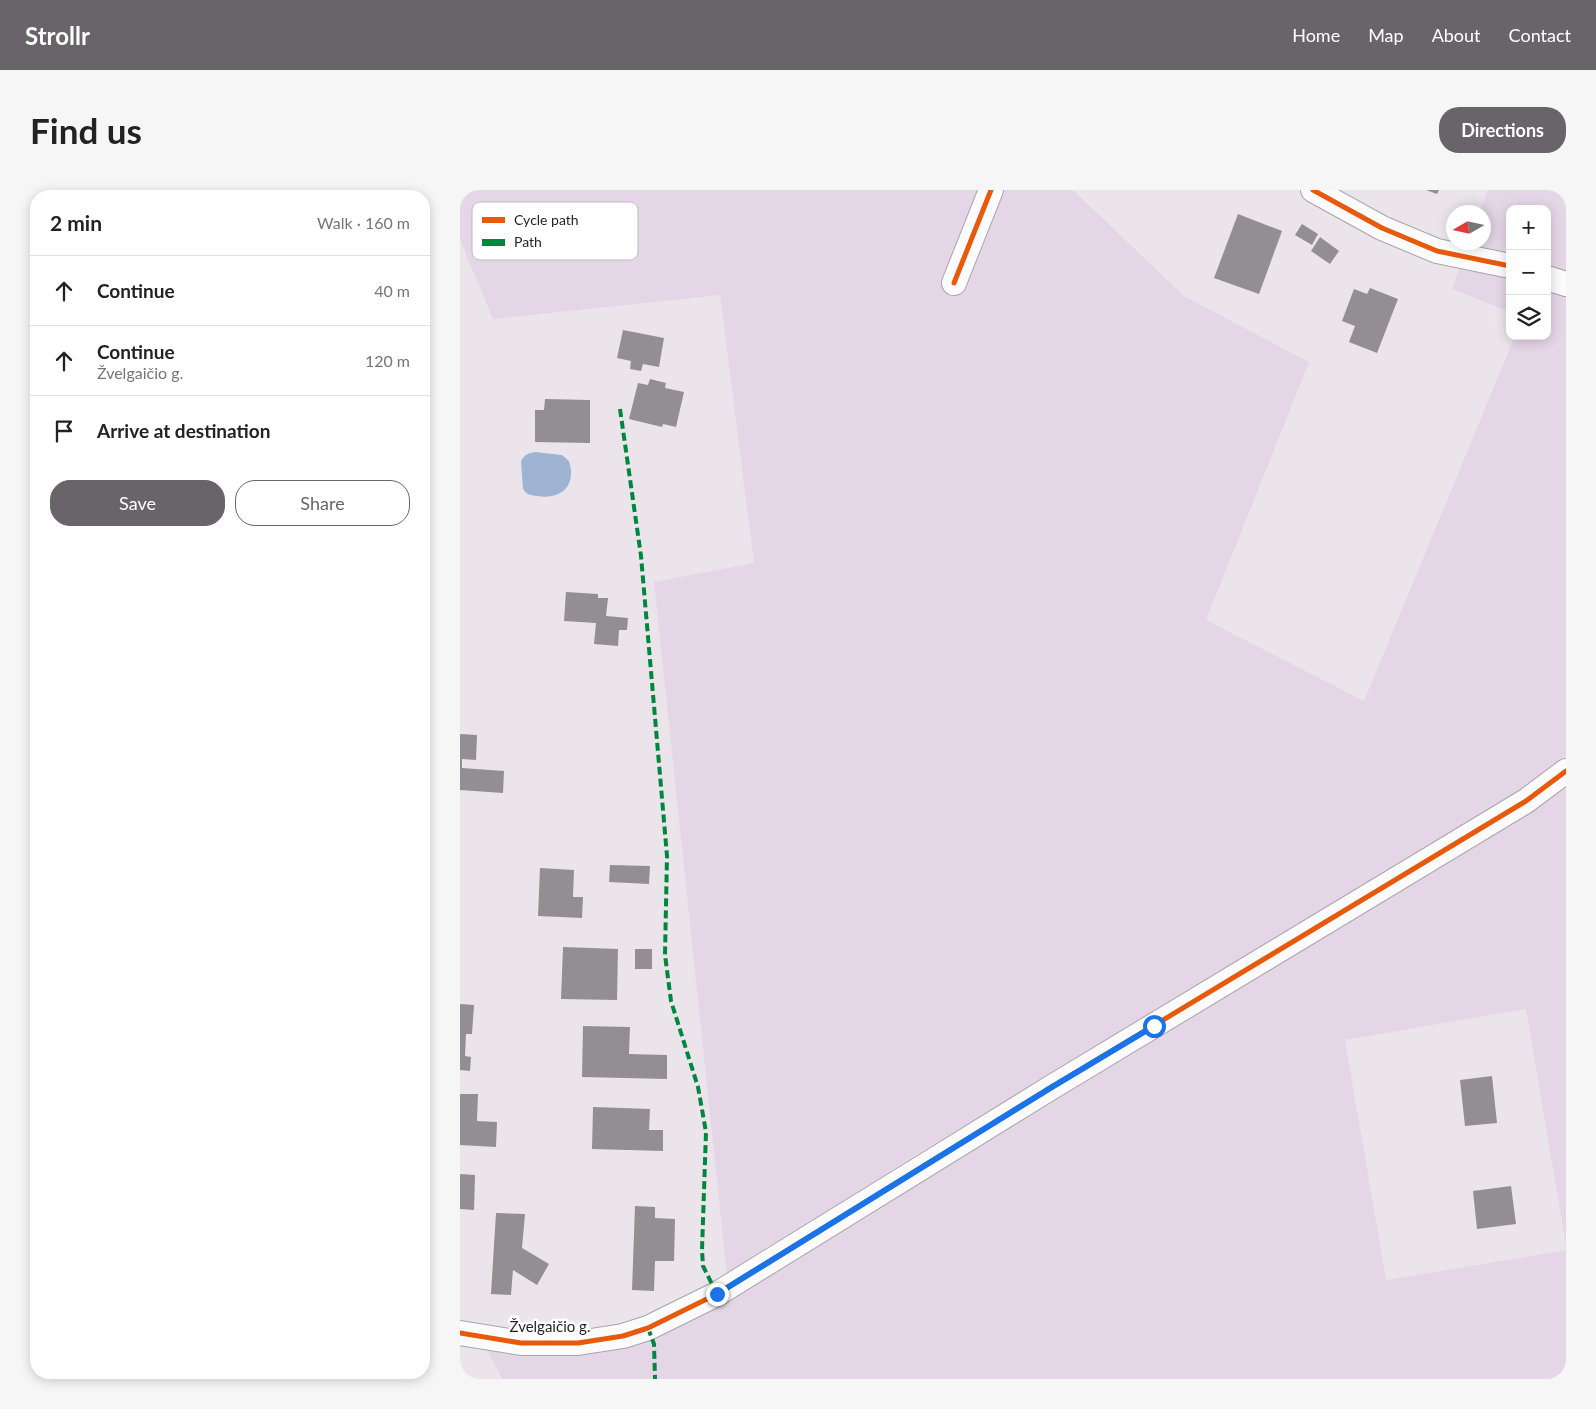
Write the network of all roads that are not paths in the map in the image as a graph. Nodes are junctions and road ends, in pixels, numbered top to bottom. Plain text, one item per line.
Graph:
1 (991, 190) edge
2 (1313, 190) edge
3 (1506, 265) edge
4 (1551, 279) edge
5 (954, 283) dead end
6 (1566, 284) edge
7 (1566, 771) edge
8 (460, 1333) edge

1 - 5 street
2 - 3 street
4 - 6 street
7 - 8 street, Žvelgaičio g.

